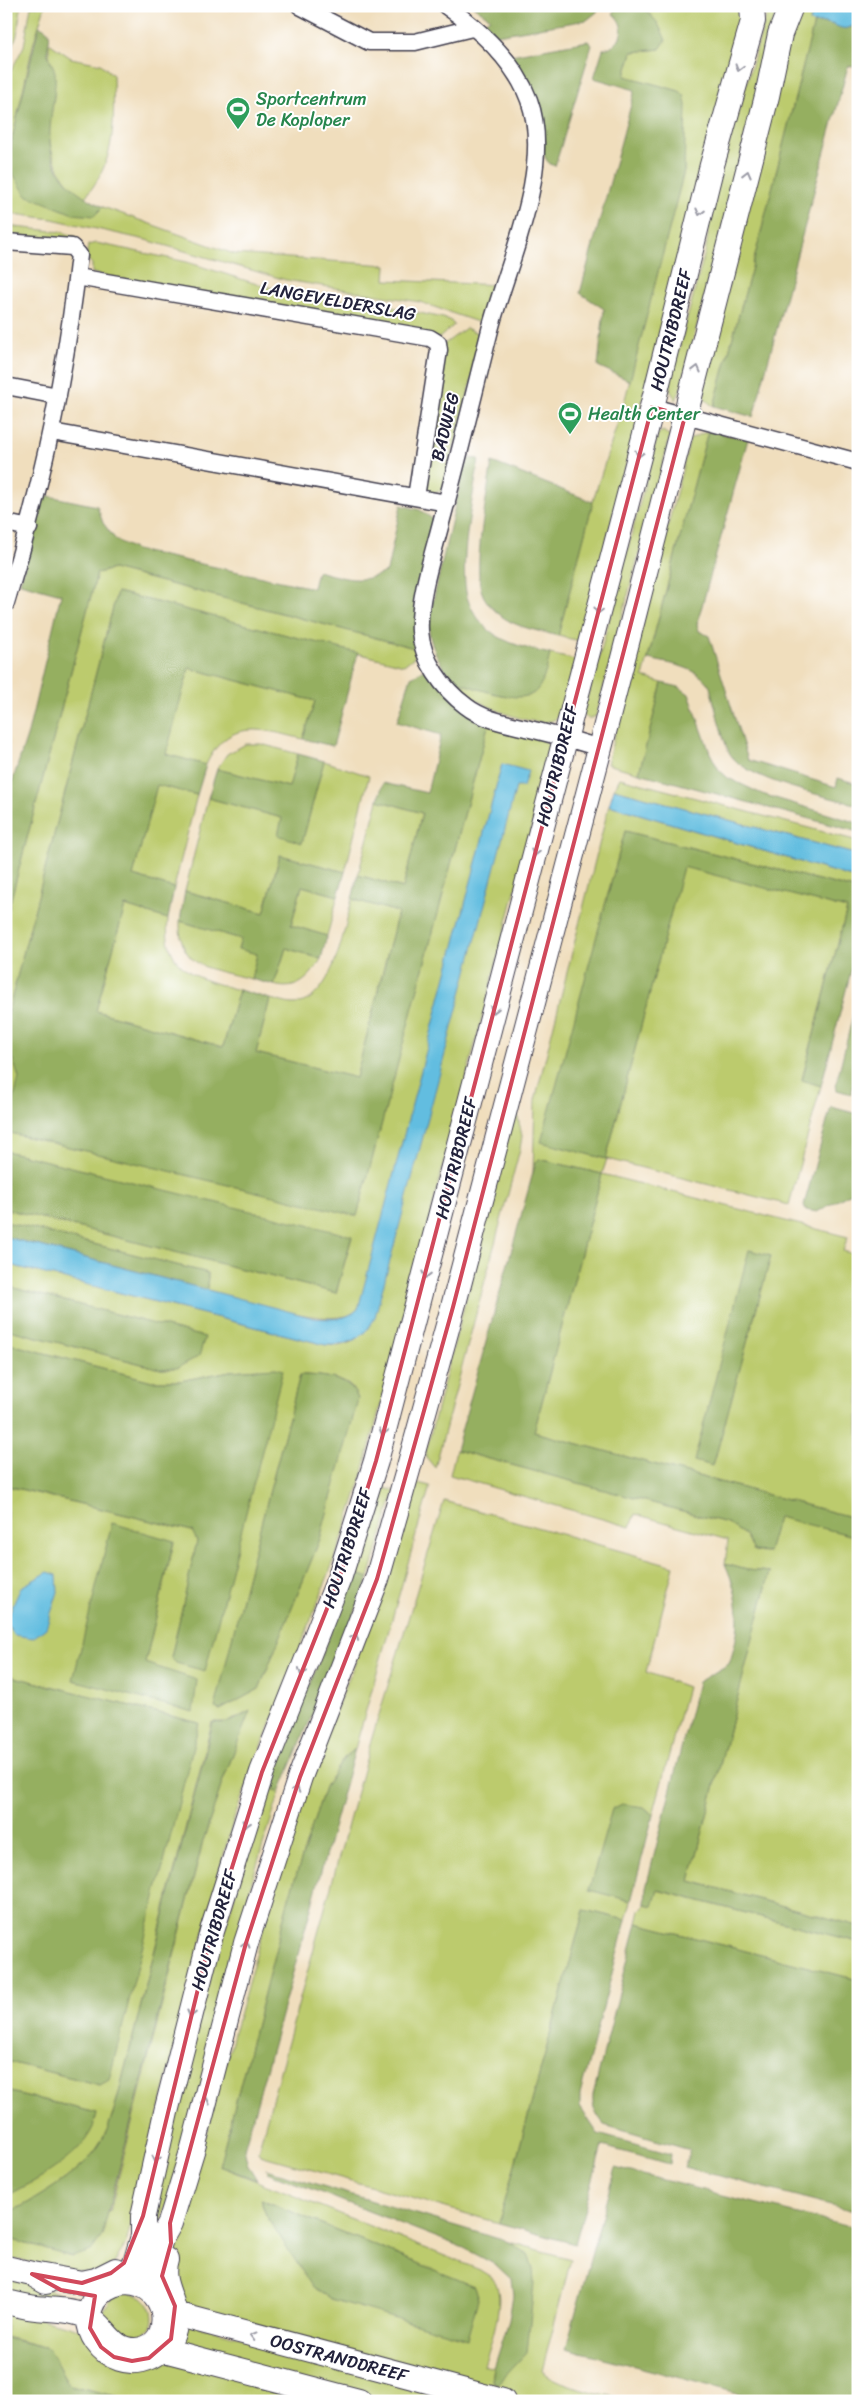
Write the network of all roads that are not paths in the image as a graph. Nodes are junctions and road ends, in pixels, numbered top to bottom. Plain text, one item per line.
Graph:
1 (300, 6) edge
2 (446, 6) edge
3 (781, 6) edge
4 (791, 6) edge
5 (756, 11) edge
6 (472, 28) junction
7 (780, 34) junction
8 (6, 242) edge
9 (77, 277) junction
10 (6, 386) edge
11 (58, 396) junction
12 (652, 407) junction
13 (685, 416) junction
14 (52, 432) junction
15 (857, 460) edge
16 (416, 497) junction
17 (446, 503) junction
18 (6, 523) edge
19 (29, 528) junction
20 (6, 603) edge
21 (565, 738) junction
22 (600, 748) junction
23 (143, 2216) junction
24 (6, 2268) edge
25 (32, 2274) junction
26 (126, 2282) junction
27 (165, 2301) junction
28 (6, 2302) edge
29 (92, 2314) junction
30 (164, 2350) junction
31 (359, 2401) edge
32 (504, 2401) edge

1 - 6 street
2 - 6 street, BADWEG
3 - 7 main road, HOUTRIBDREEF
4 - 7 main road, HOUTRIBDREEF
5 -> 12 main road, HOUTRIBDREEF
6 - 17 street, BADWEG
13 -> 7 main road, HOUTRIBDREEF
8 - 9 street
9 - 11 street
9 - 16 street, LANGEVELDERSLAG
10 - 11 street
11 - 14 street
12 - 13 street
12 -> 21 main road, HOUTRIBDREEF
13 - 15 street
13 - 22 main road, HOUTRIBDREEF
14 - 16 street
14 - 19 street
16 - 17 street
17 - 21 street, BADWEG
18 - 19 street
19 - 20 street
21 - 22 street, BADWEG
21 -> 23 main road, HOUTRIBDREEF
27 -> 22 main road, HOUTRIBDREEF
23 - 25 main road
23 - 26 main road, HOUTRIBDREEF
24 - 25 main road
25 - 29 main road
26 - 27 main road
26 - 29 main road
27 - 29 main road
27 - 30 main road
32 -> 27 main road, OOSTRANDDREEF
28 - 29 main road
29 - 30 main road
30 - 31 main road, OOSTRANDDREEF

